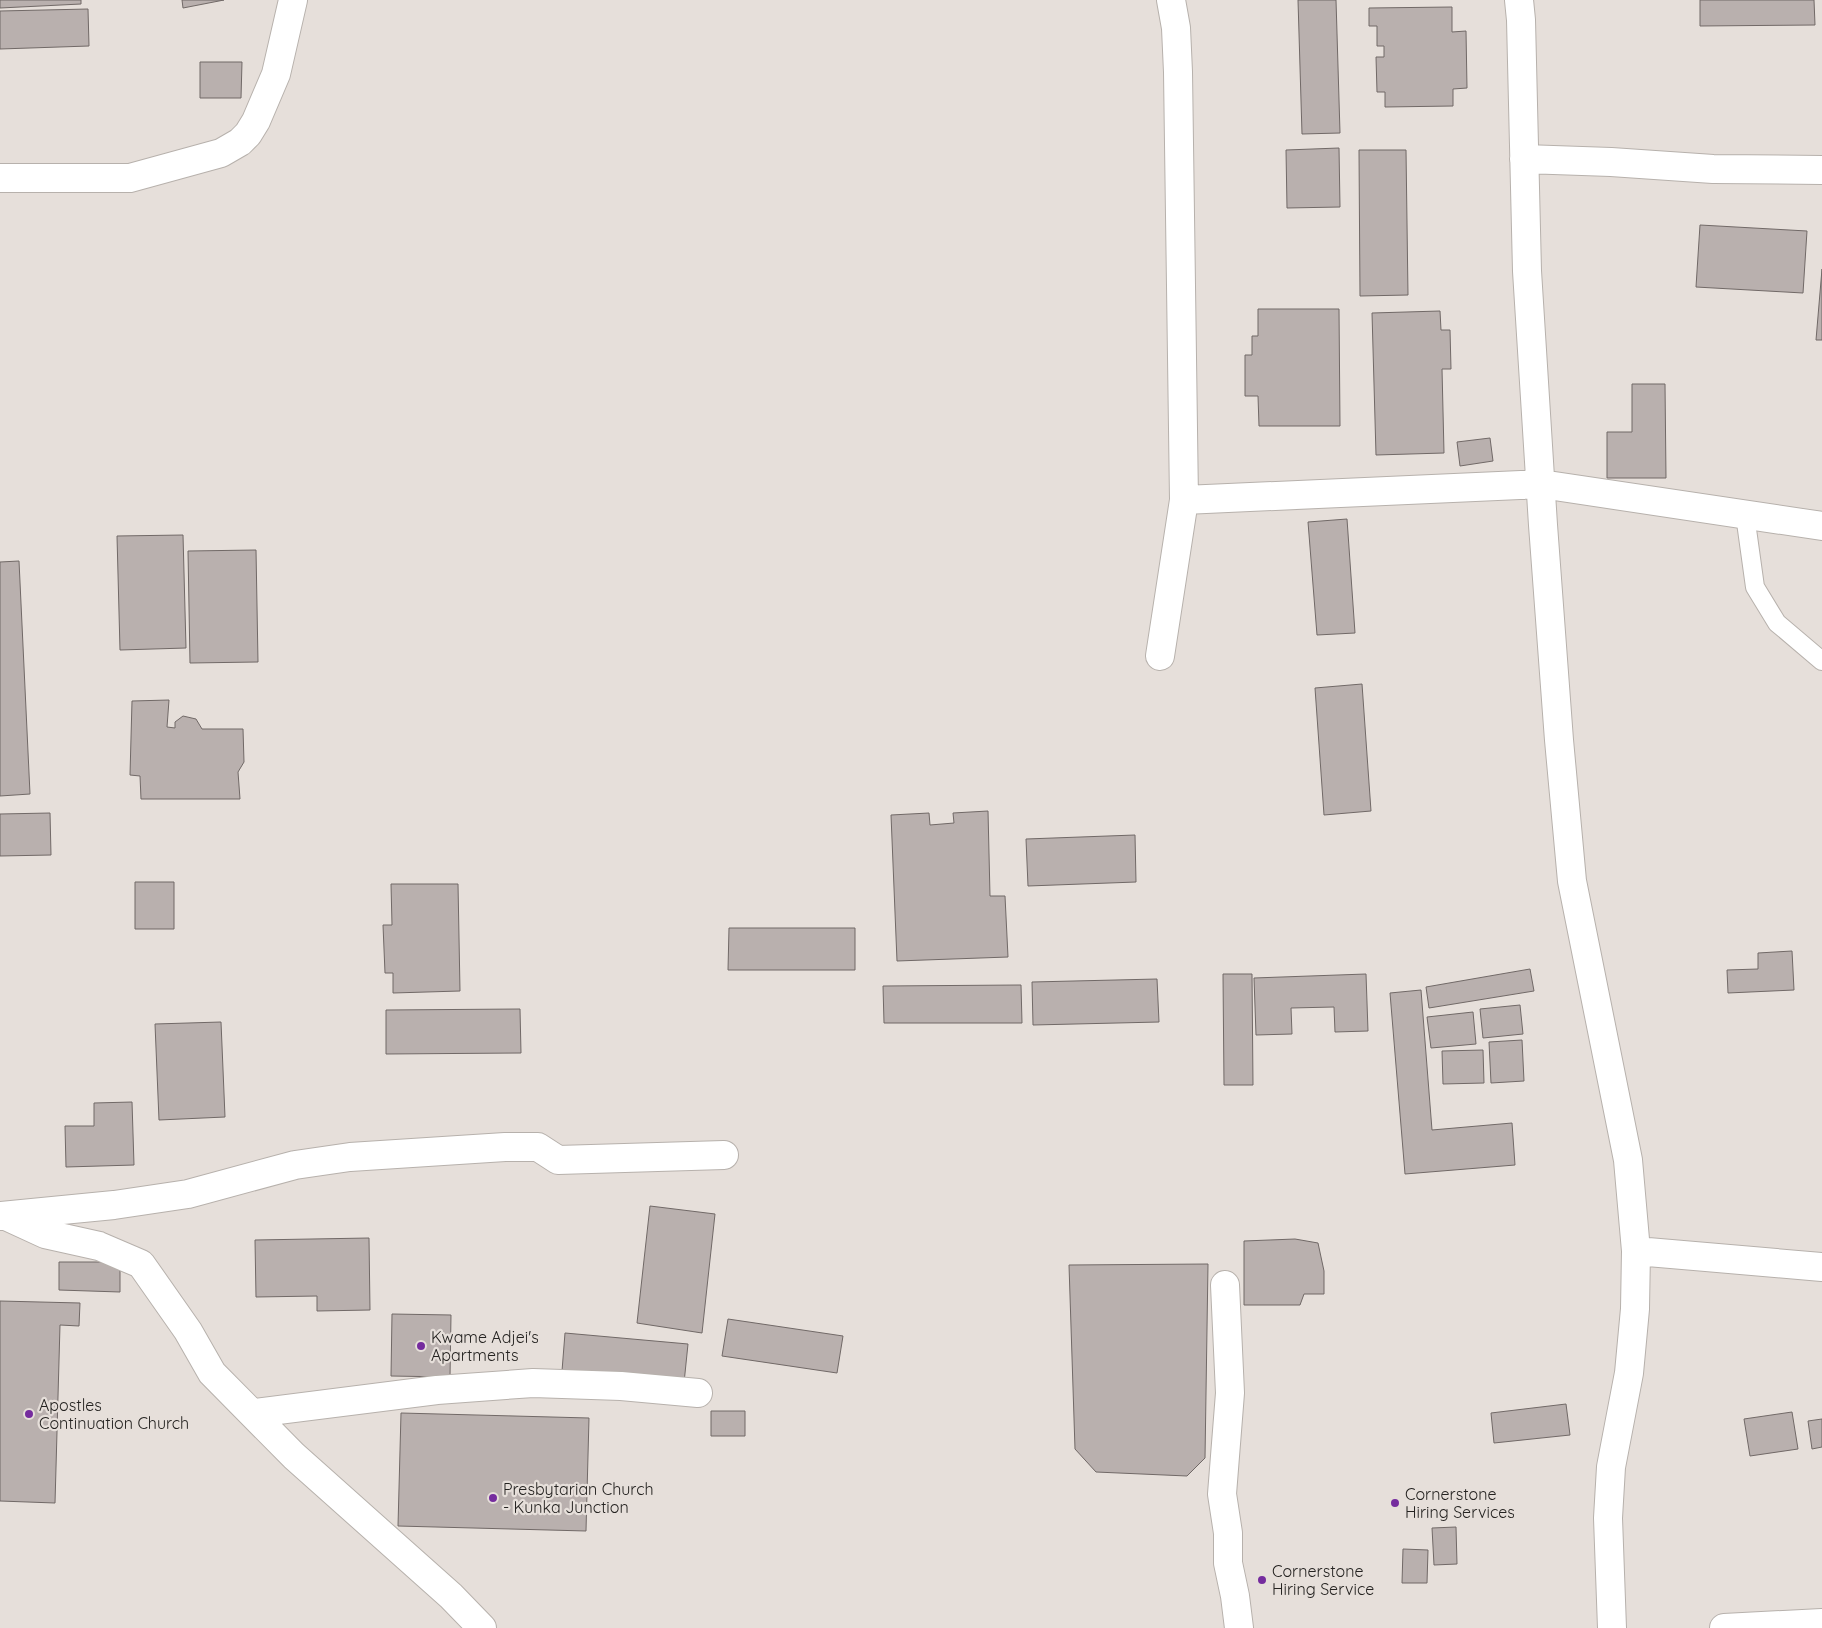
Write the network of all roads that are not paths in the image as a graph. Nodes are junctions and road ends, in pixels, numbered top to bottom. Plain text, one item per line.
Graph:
1 (293, 0) edge
2 (1171, 0) edge
3 (1518, 0) edge
4 (1524, 159) junction
5 (1822, 170) edge
6 (0, 178) edge
7 (1540, 484) junction
8 (1184, 500) junction
9 (1745, 515) junction
10 (1822, 526) edge
11 (1160, 656) dead end
12 (1822, 662) edge
13 (724, 1155) dead end
14 (2, 1216) edge
15 (1636, 1251) junction
16 (1822, 1267) edge
17 (1225, 1285) dead end
18 (698, 1393) dead end
19 (254, 1413) junction
20 (1811, 1625) edge
21 (482, 1628) edge
22 (1239, 1628) edge
23 (1612, 1628) edge
24 (1724, 1628) edge

1 - 6 street
2 - 8 street
3 - 4 street
4 - 5 street
4 - 7 street
7 - 8 street
7 - 9 street
7 - 15 street
8 - 11 street
9 - 10 street
9 - 12 lane
13 - 14 street
14 - 19 street
15 - 16 street
15 - 23 street
17 - 22 street
18 - 19 street
19 - 21 street
20 - 24 street

